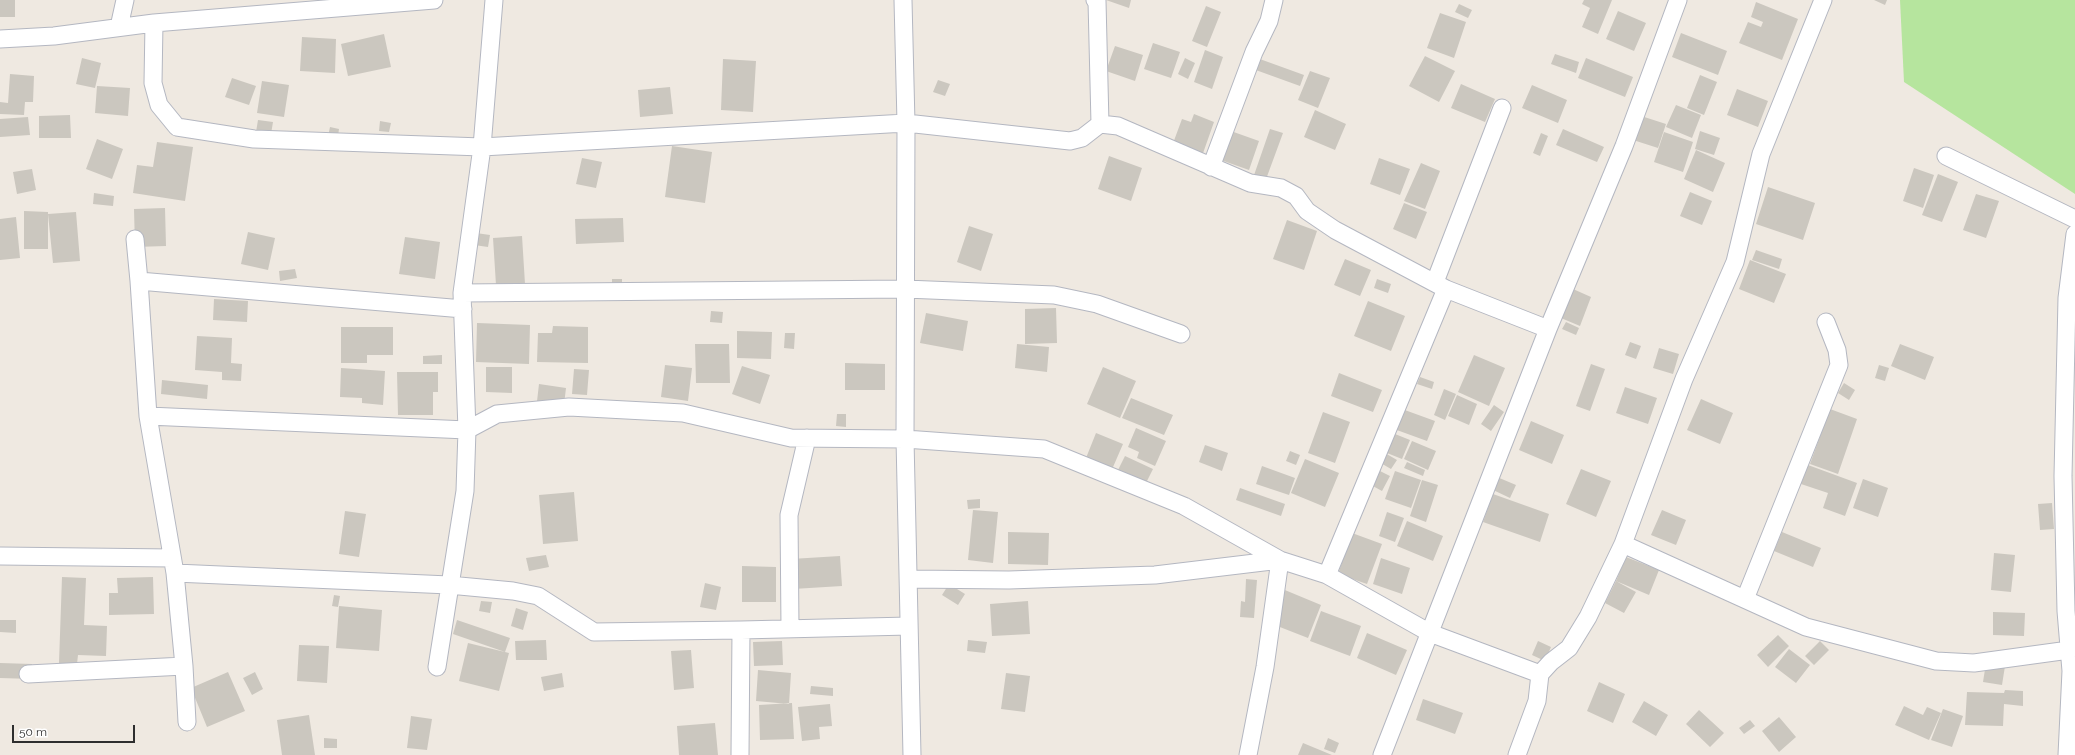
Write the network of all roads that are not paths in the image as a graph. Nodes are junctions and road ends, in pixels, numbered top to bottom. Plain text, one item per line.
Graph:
1 (125, 0) edge
2 (434, 0) edge
3 (494, 0) edge
4 (903, 0) edge
5 (1095, 0) edge
6 (1274, 0) edge
7 (1678, 0) edge
8 (1824, 0) edge
9 (154, 23) junction
10 (120, 27) junction
11 (0, 39) edge
12 (1502, 108) dead end
13 (906, 123) junction
14 (1100, 124) junction
15 (482, 146) junction
16 (1946, 156) dead end
17 (1211, 167) junction
18 (2075, 220) edge
19 (2075, 234) edge
20 (135, 239) dead end
21 (139, 282) junction
22 (1441, 285) junction
23 (905, 289) junction
24 (462, 301) junction
25 (2071, 316) edge
26 (1826, 322) dead end
27 (1548, 329) junction
28 (1181, 334) dead end
29 (148, 416) junction
30 (467, 430) junction
31 (807, 438) junction
32 (905, 439) junction
33 (1623, 544) junction
34 (0, 556) edge
35 (1280, 560) junction
36 (173, 565) junction
37 (1327, 575) junction
38 (909, 579) junction
39 (449, 585) junction
40 (1745, 599) junction
41 (909, 626) junction
42 (790, 628) junction
43 (741, 630) junction
44 (1430, 633) junction
45 (2069, 650) junction
46 (184, 666) junction
47 (437, 667) dead end
48 (28, 674) dead end
49 (1540, 674) junction
50 (187, 722) dead end
51 (2070, 744) edge
52 (740, 755) edge
53 (912, 755) edge
54 (1248, 755) edge
55 (1382, 755) edge
56 (1517, 755) edge

1 - 10 street
2 - 9 street
3 - 15 street
4 - 13 street
5 - 14 street
6 - 17 street
7 - 27 street
8 - 33 street
9 - 10 street
9 - 15 street
10 - 11 street
12 - 22 street
13 - 14 street
13 - 15 street
13 - 23 street
14 - 17 street
15 - 24 street
16 - 18 street
17 - 22 street
19 - 25 street
20 - 21 street
21 - 24 street
21 - 29 street
22 - 27 street
22 - 37 street
23 - 24 street
23 - 28 street
23 - 32 street
24 - 30 street
25 - 45 street
26 - 40 street
27 - 44 street
29 - 30 street
29 - 36 street
30 - 31 street
30 - 39 street
31 - 32 street
31 - 42 street
32 - 35 street
32 - 38 street
33 - 40 street
33 - 49 street
34 - 36 street
35 - 37 street
35 - 38 street
35 - 54 street
36 - 39 street
36 - 46 street
37 - 44 street
38 - 41 street
39 - 43 street
39 - 47 street
40 - 45 street
41 - 42 street
41 - 53 street
42 - 43 street
43 - 52 street
44 - 49 street
44 - 55 street
45 - 51 street
46 - 48 street
46 - 50 street
49 - 56 street

